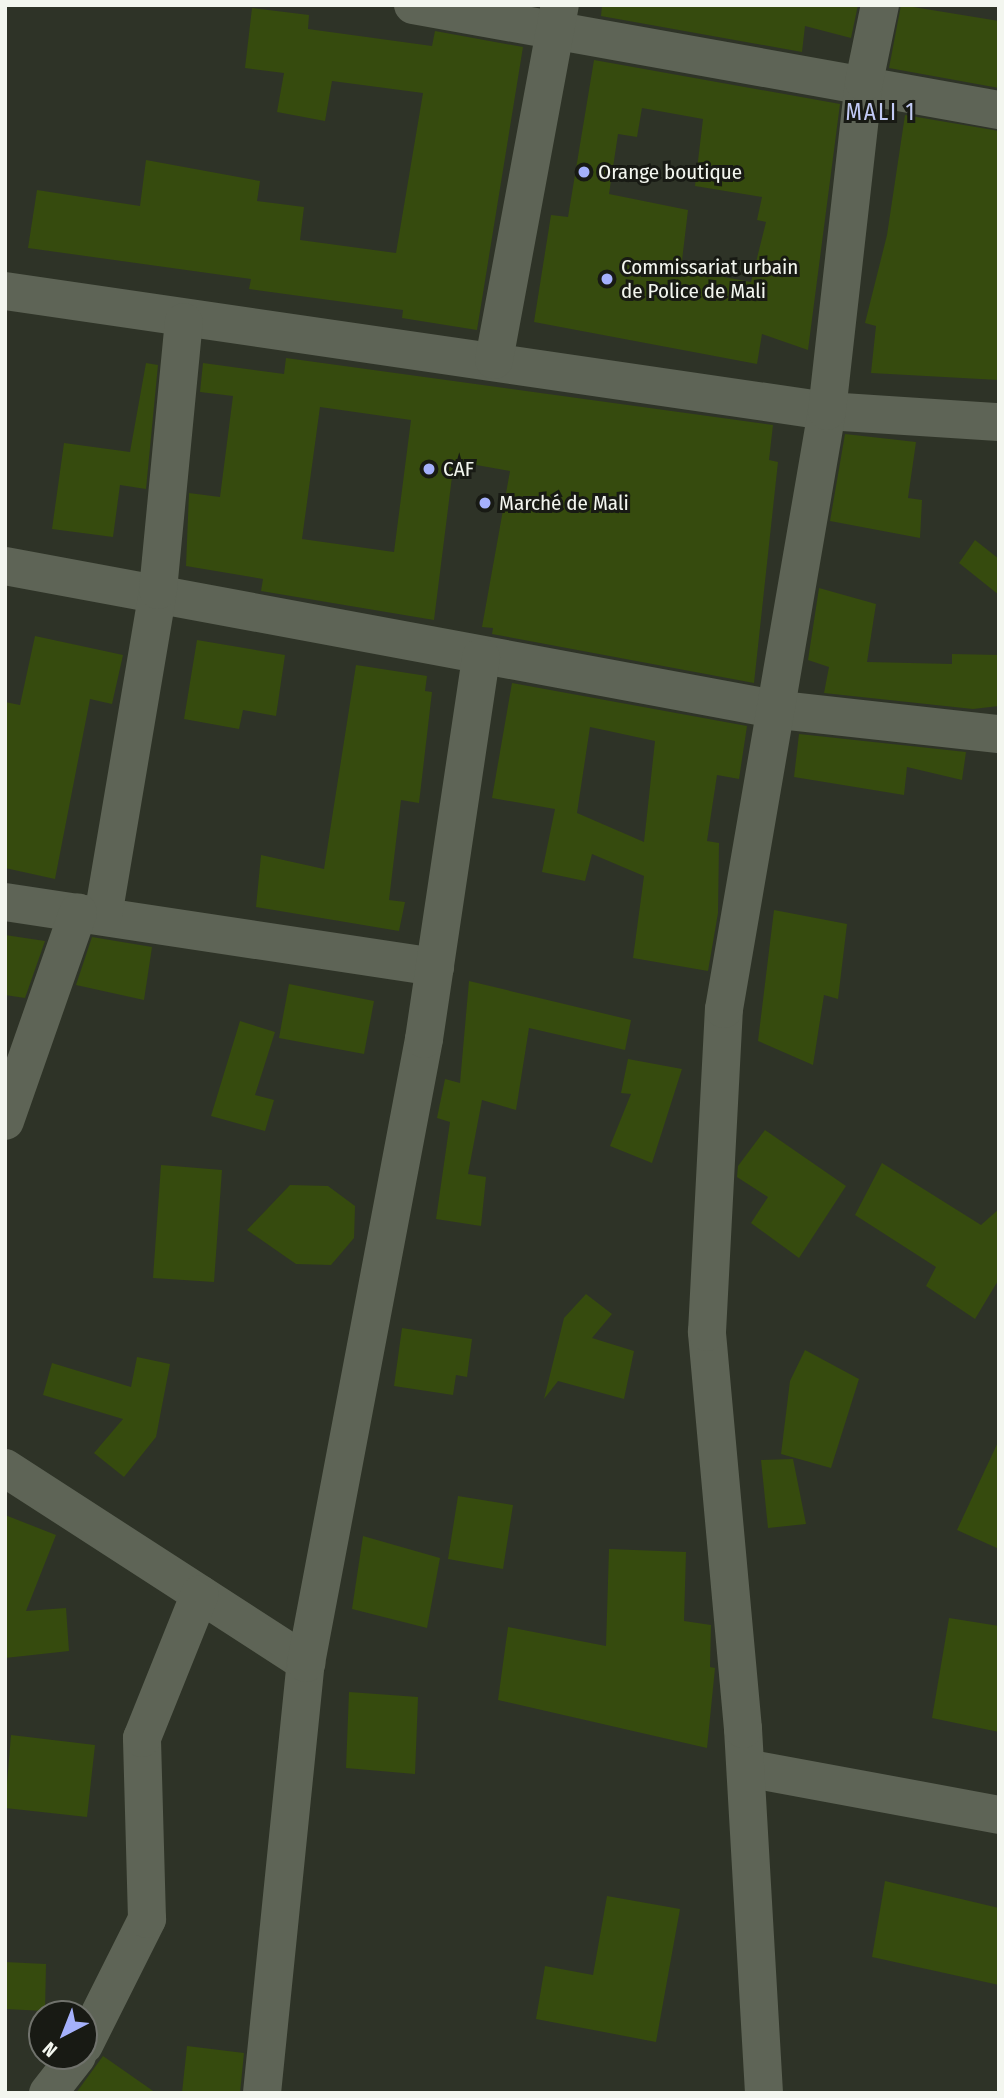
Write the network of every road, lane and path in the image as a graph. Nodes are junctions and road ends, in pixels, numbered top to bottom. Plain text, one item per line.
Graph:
1 (413, 5) edge
2 (880, 5) edge
3 (557, 18) edge
4 (864, 82) junction
5 (999, 110) edge
6 (5, 291) edge
7 (184, 322) junction
8 (494, 360) junction
9 (827, 411) junction
10 (999, 422) edge
11 (5, 566) edge
12 (159, 590) junction
13 (481, 657) junction
14 (780, 710) junction
15 (999, 734) edge
16 (5, 902) edge
17 (90, 914) junction
18 (435, 967) junction
19 (5, 1121) edge
20 (5, 1468) edge
21 (200, 1594) junction
22 (306, 1663) junction
23 (746, 1769) junction
24 (999, 1815) edge
25 (98, 2017) edge
26 (66, 2070) edge
27 (48, 2093) edge
28 (262, 2093) edge
29 (764, 2093) edge

1 - 3 street
2 - 4 street
3 - 4 street
3 - 8 street
4 - 5 street
4 - 9 street
6 - 7 street
7 - 8 street
7 - 12 street
8 - 9 street
9 - 10 street
9 - 14 street
11 - 12 street
12 - 13 street
12 - 17 street
13 - 14 street
13 - 18 street
14 - 15 street
14 - 23 street
16 - 17 street
17 - 18 street
17 - 19 street
18 - 22 street
20 - 21 street
21 - 22 street
21 - 25 street
22 - 28 street
23 - 24 street
23 - 29 street
26 - 27 street

